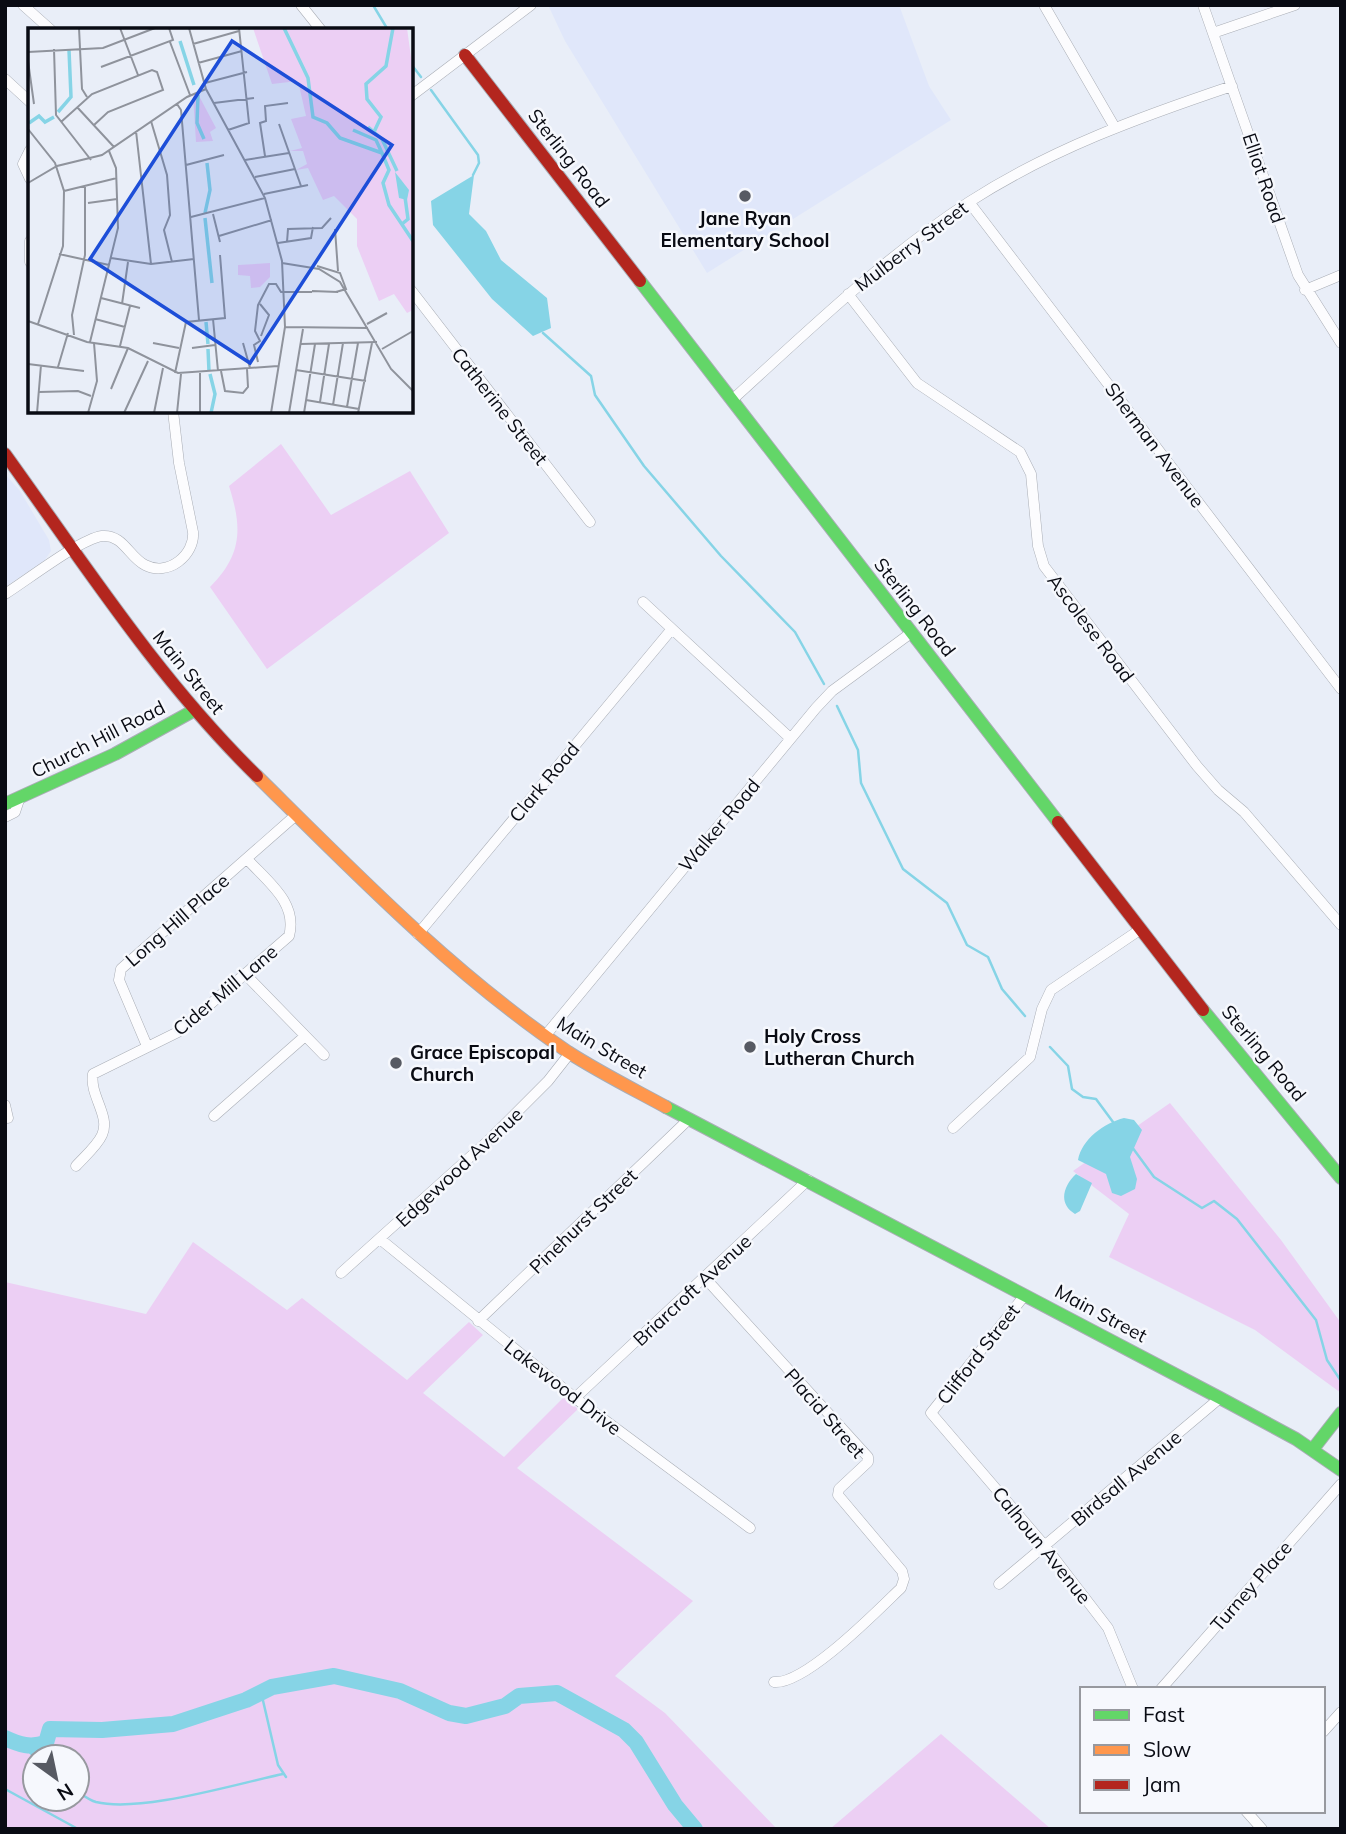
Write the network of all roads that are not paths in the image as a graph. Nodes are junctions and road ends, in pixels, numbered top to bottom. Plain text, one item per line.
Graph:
1 (23, 5) edge
2 (302, 5) edge
3 (531, 5) edge
4 (1044, 5) edge
5 (1203, 5) edge
6 (1295, 5) edge
7 (49, 28) edge
8 (319, 28) edge
9 (1213, 33) junction
10 (465, 55) junction
11 (5, 79) edge
12 (1232, 86) junction
13 (413, 94) edge
14 (28, 100) edge
15 (1114, 126) junction
16 (28, 153) edge
17 (28, 175) edge
18 (969, 202) junction
19 (1341, 275) edge
20 (1305, 290) junction
21 (413, 293) edge
22 (848, 294) junction
23 (1341, 343) edge
24 (732, 400) junction
25 (173, 413) edge
26 (5, 454) edge
27 (590, 522) dead end
28 (76, 548) junction
29 (5, 594) edge
30 (643, 601) dead end
31 (671, 630) junction
32 (911, 633) junction
33 (1341, 689) edge
34 (193, 711) junction
35 (790, 738) junction
36 (19, 800) junction
37 (5, 804) edge
38 (296, 815) junction
39 (5, 817) edge
40 (247, 859) junction
41 (1341, 925) edge
42 (1141, 929) junction
43 (418, 934) junction
44 (245, 974) junction
45 (545, 1036) junction
46 (304, 1037) junction
47 (147, 1046) junction
48 (570, 1053) junction
49 (324, 1055) dead end
50 (5, 1105) edge
51 (214, 1115) dead end
52 (8, 1118) dead end
53 (688, 1120) junction
54 (953, 1128) dead end
55 (76, 1166) dead end
56 (1341, 1178) edge
57 (808, 1181) junction
58 (380, 1239) junction
59 (341, 1273) dead end
60 (706, 1279) junction
61 (1025, 1294) junction
62 (478, 1321) junction
63 (575, 1398) junction
64 (1220, 1398) junction
65 (931, 1413) joint
66 (1341, 1413) edge
67 (1313, 1449) junction
68 (1341, 1470) edge
69 (1341, 1484) edge
70 (750, 1528) dead end
71 (1045, 1546) junction
72 (999, 1584) dead end
73 (774, 1682) dead end
74 (1132, 1687) edge
75 (1163, 1687) edge
76 (1341, 1712) edge
77 (1325, 1730) edge
78 (1251, 1813) edge
79 (1262, 1829) edge

1 - 7 street
2 - 8 street
3 - 10 street
4 - 15 street
5 - 9 street, Elliot Road
6 - 9 street
9 - 12 street, Elliot Road
10 - 13 street
10 - 24 main road, Sterling Road
11 - 14 street
12 - 15 street, Mulberry Street
12 - 20 street, Elliot Road
15 - 18 street, Mulberry Street
16 - 17 street
18 - 22 street, Mulberry Street
18 - 33 street, Sherman Avenue
19 - 20 street
20 - 23 street, Elliot Road
21 - 27 street, Catherine Street
22 - 24 street, Mulberry Street
22 - 41 street, Ascolese Road
24 - 32 main road, Sterling Road
25 - 28 street
26 - 28 main road, Main Street
28 - 29 street
28 - 34 main road, Main Street
30 - 31 street
31 - 35 street
31 - 43 street, Clark Road
32 - 35 street, Walker Road
32 - 42 main road, Sterling Road
34 - 36 main road, Church Hill Road
34 - 38 main road, Main Street
35 - 45 street, Walker Road
36 - 37 main road, Church Hill Road
36 - 39 street, Church Hill Road
38 - 40 street, Long Hill Place
38 - 43 main road, Main Street
40 - 44 street, Cider Mill Lane
40 - 47 street, Long Hill Place
42 - 54 street
42 - 56 main road, Sterling Road
43 - 45 main road, Main Street
44 - 46 street
44 - 47 street, Cider Mill Lane
45 - 48 main road, Main Street
46 - 49 street
46 - 51 street
47 - 55 street, Cider Mill Lane
48 - 53 main road, Main Street
48 - 58 street, Edgewood Avenue
50 - 52 street
53 - 57 main road, Main Street
53 - 62 street, Pinehurst Street
57 - 60 street, Briarcroft Avenue
57 - 61 main road, Main Street
58 - 59 street, Edgewood Avenue
58 - 62 street, Lakewood Drive
60 - 63 street, Briarcroft Avenue
60 - 73 street, Placid Street
61 - 64 main road, Main Street
61 - 65 street, Clifford Street
62 - 63 street, Lakewood Drive
63 - 70 street, Lakewood Drive
64 - 67 main road, Main Street
64 - 71 street, Birdsall Avenue
65 - 71 street, Calhoun Avenue
66 - 67 main road
67 - 68 main road, Main Street
69 - 75 street, Turney Place
71 - 72 street, Birdsall Avenue
71 - 74 street, Calhoun Avenue
76 - 77 street
78 - 79 street

